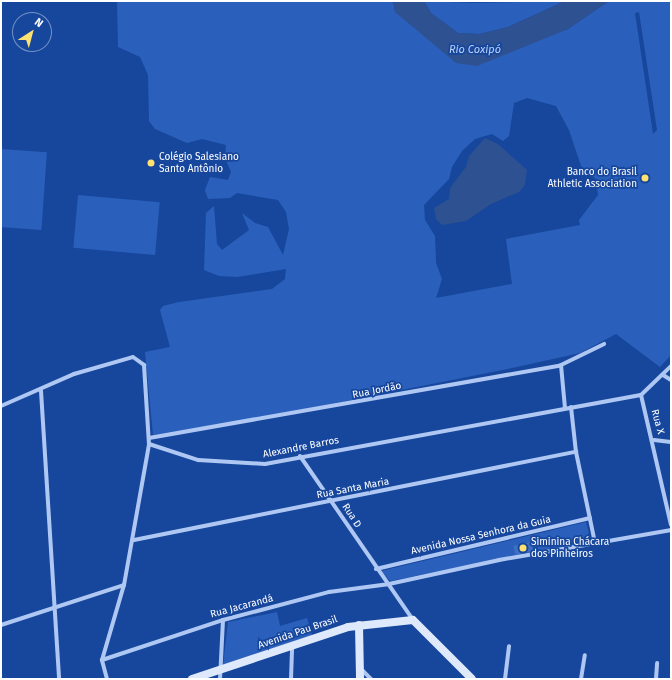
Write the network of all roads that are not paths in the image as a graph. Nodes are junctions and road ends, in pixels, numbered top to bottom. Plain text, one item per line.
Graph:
1 (604, 344) dead end
2 (561, 365) junction
3 (671, 366) edge
4 (663, 375) junction
5 (671, 380) edge
6 (41, 391) junction
7 (641, 395) junction
8 (1, 406) edge
9 (570, 407) junction
10 (565, 408) junction
11 (149, 438) junction
12 (654, 440) junction
13 (671, 442) edge
14 (149, 444) junction
15 (576, 452) junction
16 (300, 456) junction
17 (332, 501) junction
18 (590, 518) junction
19 (671, 525) edge
20 (671, 530) edge
21 (134, 540) junction
22 (595, 543) junction
23 (376, 569) junction
24 (389, 584) junction
25 (124, 585) junction
26 (52, 609) junction
27 (223, 620) junction
28 (413, 620) junction
29 (1, 625) edge
30 (359, 625) junction
31 (292, 646) junction
32 (509, 646) dead end
33 (585, 655) dead end
34 (102, 660) junction
35 (657, 663) dead end
36 (360, 667) junction
37 (220, 675) edge
38 (59, 679) edge
39 (107, 679) edge
40 (192, 679) edge
41 (291, 679) edge
42 (360, 679) edge
43 (371, 679) edge
44 (472, 679) edge
45 (506, 679) edge
46 (581, 679) edge
47 (656, 679) edge

1 - 2 street, Rua Jordão
2 - 10 street
2 - 11 street, Rua Jordão
3 - 4 street
4 - 5 street
4 - 7 street
6 - 8 street
6 - 11 street
6 - 26 street
7 - 9 street, Alexandre Barros
7 - 12 street, Rua X
9 - 10 street, Alexandre Barros
9 - 15 street
10 - 16 street, Alexandre Barros
11 - 14 street
12 - 13 street
12 - 19 street, Rua X
14 - 16 street, Alexandre Barros
14 - 21 street
15 - 17 street, Rua Santa Maria
15 - 18 street
16 - 17 street, Rua D
17 - 21 street, Rua Santa Maria
17 - 23 street, Rua D
18 - 22 street
18 - 23 street, Avenida Nossa Senhora da Guia
20 - 22 street
21 - 25 street
22 - 24 street
23 - 24 street, Rua D
24 - 27 street, Rua Jacarandá
24 - 28 street, Rua D
25 - 26 street
25 - 34 street
26 - 29 street
26 - 38 street
27 - 34 street, Rua Jacarandá
27 - 37 street
28 - 30 street, Avenida Pau Brasil
28 - 44 street
30 - 31 street, Avenida Pau Brasil
30 - 36 street
31 - 37 street, Avenida Pau Brasil
31 - 41 street
32 - 45 street
33 - 46 street
34 - 39 street
35 - 47 street
36 - 42 street
36 - 43 street
37 - 40 street, Avenida Pau Brasil

